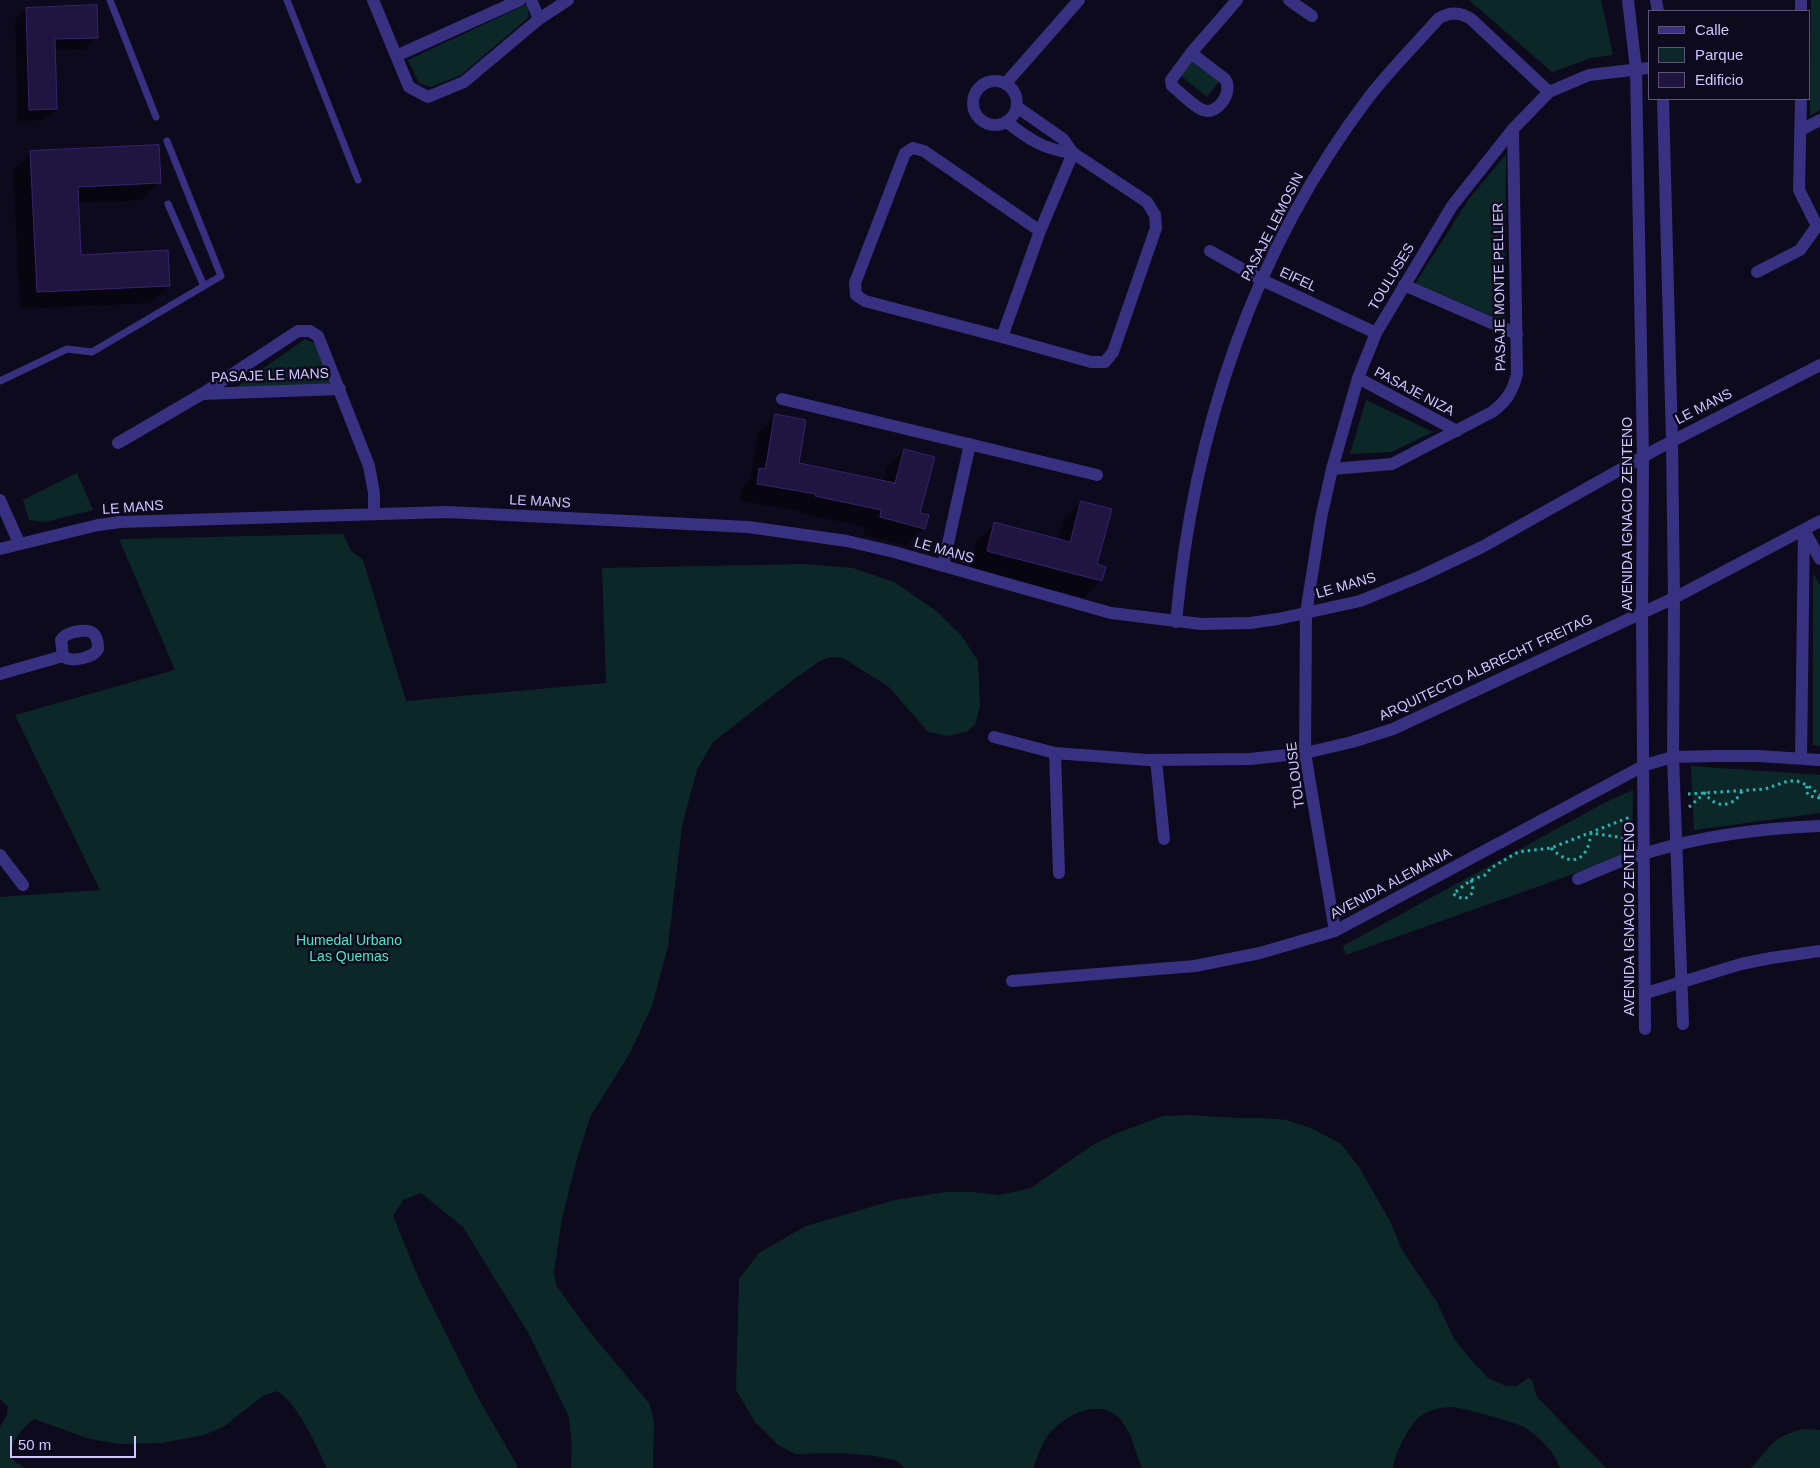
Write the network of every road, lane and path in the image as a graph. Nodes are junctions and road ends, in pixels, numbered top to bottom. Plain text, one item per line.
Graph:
1 (110, 0) edge
2 (287, 0) edge
3 (373, 0) edge
4 (520, 0) edge
5 (531, 0) edge
6 (568, 0) edge
7 (1078, 0) edge
8 (1237, 0) edge
9 (1289, 0) edge
10 (1628, 0) edge
11 (1312, 16) dead end
12 (539, 19) junction
13 (1191, 53) junction
14 (396, 56) junction
15 (1642, 68) edge
16 (1006, 83) junction
17 (1549, 92) junction
18 (1663, 100) edge
19 (1801, 100) edge
20 (1017, 107) junction
21 (156, 117) dead end
22 (1820, 120) edge
23 (1007, 122) junction
24 (1513, 129) junction
25 (1801, 130) junction
26 (167, 140) dead end
27 (1073, 153) junction
28 (358, 180) dead end
29 (168, 204) dead end
30 (1818, 226) edge
31 (1040, 231) junction
32 (1210, 251) dead end
33 (1757, 272) dead end
34 (1262, 280) junction
35 (1404, 285) junction
36 (204, 286) junction
37 (1376, 333) junction
38 (1517, 334) junction
39 (1002, 336) junction
40 (1820, 365) edge
41 (1358, 378) junction
42 (0, 381) edge
43 (340, 389) junction
44 (202, 394) junction
45 (782, 399) dead end
46 (1456, 431) junction
47 (1672, 440) junction
48 (118, 443) dead end
49 (970, 444) junction
50 (1643, 456) junction
51 (1332, 469) junction
52 (1097, 475) dead end
53 (0, 500) edge
54 (374, 514) junction
55 (1820, 521) edge
56 (1804, 530) junction
57 (19, 544) junction
58 (0, 548) edge
59 (1820, 559) edge
60 (943, 566) junction
61 (1674, 598) junction
62 (1642, 612) junction
63 (1306, 613) junction
64 (1176, 622) junction
65 (63, 656) dead end
66 (0, 674) edge
67 (994, 737) dead end
68 (1055, 753) junction
69 (1306, 753) junction
70 (1673, 757) junction
71 (1801, 758) junction
72 (1156, 760) junction
73 (1820, 760) edge
74 (1645, 765) junction
75 (1807, 785) junction
76 (1742, 790) junction
77 (1705, 793) junction
78 (1675, 795) junction
79 (1820, 797) edge
80 (1644, 812) junction
81 (1820, 826) edge
82 (1591, 832) junction
83 (1164, 839) dead end
84 (1677, 845) junction
85 (1644, 847) junction
86 (1551, 848) junction
87 (0, 856) edge
88 (1060, 873) dead end
89 (1578, 879) dead end
90 (1471, 880) junction
91 (23, 885) dead end
92 (1335, 931) junction
93 (1820, 951) edge
94 (1012, 980) dead end
95 (1682, 983) junction
96 (1646, 993) junction
97 (1683, 1024) dead end
98 (1645, 1028) dead end

1 - 21 lane
2 - 28 lane
3 - 14 street
4 - 14 street
5 - 12 street
6 - 12 street
7 - 16 street
8 - 13 street
9 - 11 street
10 - 15 street, AVENIDA IGNACIO ZENTENO
12 - 14 street
13 - 13 street
15 - 17 street, TOULUSES
15 - 50 street, AVENIDA IGNACIO ZENTENO
16 - 20 street
16 - 23 street
17 - 24 street, TOULUSES
17 - 34 street, PASAJE LEMOSIN
18 - 47 street
19 - 25 street
20 - 23 street
20 - 27 street
22 - 25 street
23 - 27 street
24 - 35 street, TOULUSES
24 - 38 street, PASAJE MONTE PELLIER
25 - 30 street
26 - 36 lane
27 - 31 street
27 - 39 street
29 - 36 lane
30 - 33 street
31 - 39 street
31 - 39 street
32 - 34 street, EIFEL
34 - 37 street, EIFEL
34 - 64 street, PASAJE LEMOSIN
35 - 37 street, TOULUSES
35 - 38 street
36 - 42 lane
37 - 41 street, TOULUSES
38 - 46 street, PASAJE MONTE PELLIER
40 - 47 street, LE MANS
41 - 46 street, PASAJE NIZA
41 - 51 street, TOULUSES
43 - 44 street, PASAJE LE MANS
43 - 44 street, PASAJE LE MANS
43 - 54 street, PASAJE LE MANS
44 - 48 street, PASAJE LE MANS
45 - 49 street
46 - 51 street, PASAJE MONTE PELLIER
47 - 50 street, LE MANS
47 - 61 street
49 - 52 street
49 - 60 street
50 - 62 street, AVENIDA IGNACIO ZENTENO
50 - 63 street, LE MANS
51 - 63 street, TOULUSES
53 - 57 street
54 - 57 street, LE MANS
54 - 60 street, LE MANS
55 - 56 street, ARQUITECTO ALBRECHT FREITAG
56 - 59 street
56 - 61 street, ARQUITECTO ALBRECHT FREITAG
56 - 71 street
57 - 58 street, LE MANS
60 - 64 street, LE MANS
61 - 62 street, ARQUITECTO ALBRECHT FREITAG
61 - 70 street
62 - 69 street, ARQUITECTO ALBRECHT FREITAG
62 - 74 street, AVENIDA IGNACIO ZENTENO
63 - 64 street, LE MANS
63 - 69 street, TOLOUSE
65 - 66 street
67 - 68 street, ARQUITECTO ALBRECHT FREITAG
68 - 72 street, ARQUITECTO ALBRECHT FREITAG
68 - 88 street
69 - 72 street, ARQUITECTO ALBRECHT FREITAG
69 - 92 street, TOLOUSE
70 - 71 street
70 - 74 street, AVENIDA ALEMANIA
70 - 78 street
71 - 73 street
72 - 83 street
74 - 80 street, AVENIDA IGNACIO ZENTENO
74 - 92 street, AVENIDA ALEMANIA
75 - 76 path
75 - 79 path
75 - 79 path
76 - 77 path
76 - 77 path
77 - 78 path
78 - 84 street
80 - 82 path
80 - 85 street, AVENIDA IGNACIO ZENTENO
81 - 84 street
82 - 85 path
82 - 86 path
82 - 86 path
84 - 85 street
84 - 95 street
85 - 89 street
85 - 96 street, AVENIDA IGNACIO ZENTENO
86 - 90 path
87 - 91 street
90 - 90 path
92 - 94 street, AVENIDA ALEMANIA
93 - 95 street
95 - 96 street
95 - 97 street
96 - 98 street, AVENIDA IGNACIO ZENTENO

